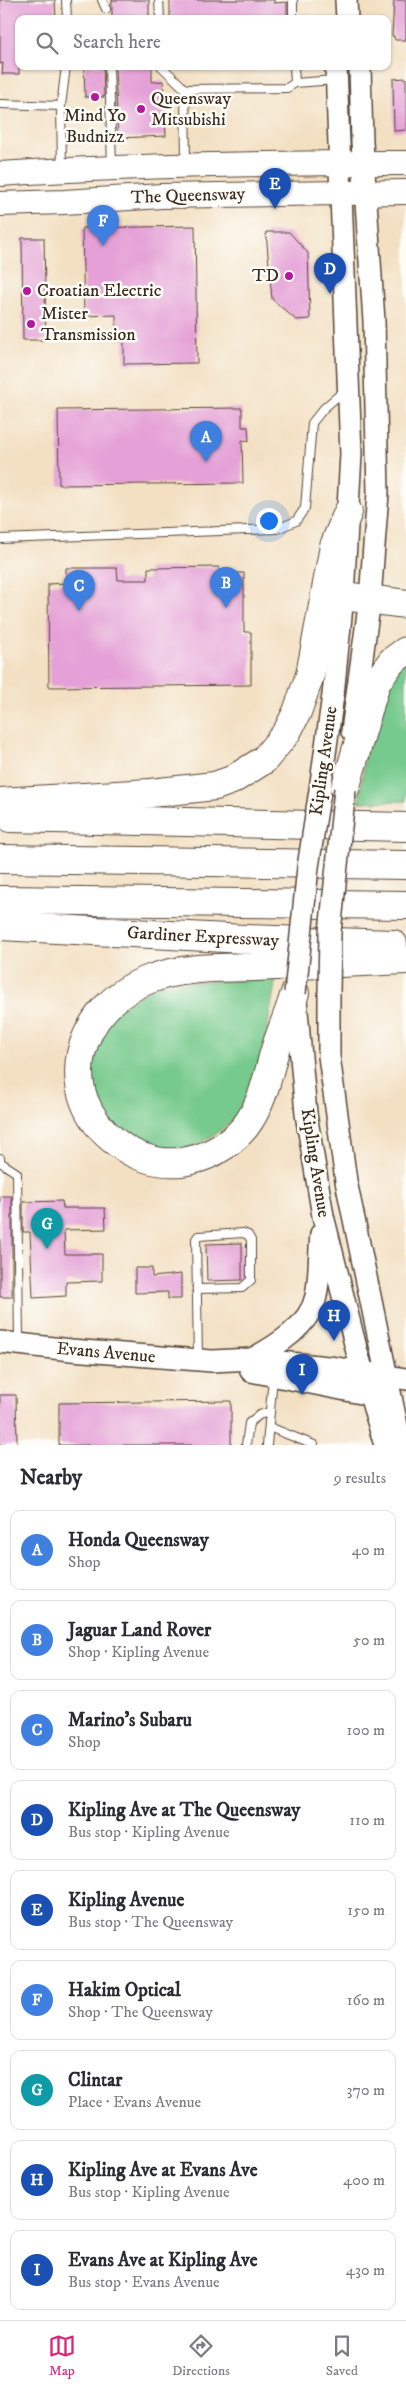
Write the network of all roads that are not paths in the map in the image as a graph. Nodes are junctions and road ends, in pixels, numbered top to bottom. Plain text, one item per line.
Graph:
1 (66, 0) edge
2 (102, 0) edge
3 (160, 0) edge
4 (293, 0) edge
5 (346, 0) edge
6 (106, 9) dead end
7 (67, 15) edge
8 (160, 15) edge
9 (293, 15) edge
10 (347, 15) edge
11 (66, 70) edge
12 (109, 70) edge
13 (166, 70) edge
14 (294, 70) edge
15 (360, 70) edge
16 (336, 73) edge
17 (295, 82) junction
18 (185, 89) junction
19 (0, 104) edge
20 (62, 106) junction
21 (339, 162) junction
22 (364, 163) junction
23 (406, 163) edge
24 (186, 165) junction
25 (112, 168) junction
26 (62, 169) junction
27 (0, 174) edge
28 (406, 192) edge
29 (340, 193) junction
30 (366, 193) junction
31 (1, 205) edge
32 (348, 388) junction
33 (348, 512) junction
34 (0, 539) edge
35 (343, 596) junction
36 (370, 599) junction
37 (406, 604) edge
38 (406, 651) edge
39 (332, 789) junction
40 (0, 802) edge
41 (0, 818) edge
42 (397, 825) edge
43 (0, 859) edge
44 (406, 865) edge
45 (0, 900) edge
46 (406, 905) edge
47 (0, 926) edge
48 (406, 944) edge
49 (406, 960) edge
50 (295, 992) junction
51 (0, 1158) edge
52 (323, 1216) junction
53 (196, 1289) junction
54 (9, 1343) edge
55 (252, 1359) junction
56 (205, 1360) junction
57 (364, 1371) junction
58 (273, 1375) junction
59 (397, 1377) edge
60 (370, 1394) junction
61 (400, 1400) edge
62 (270, 1412) junction
63 (269, 1426) junction
64 (404, 1444) edge
65 (246, 1445) edge
66 (267, 1445) edge
67 (314, 1445) edge
68 (385, 1445) edge

1 - 7 lane
2 - 6 lane
3 - 8 lane
4 - 9 lane
5 - 10 main road
11 - 20 lane
12 - 25 lane
13 - 18 lane
14 - 17 lane
15 - 22 main road, Kipling Avenue
16 - 17 lane
16 - 21 main road, Kipling Avenue
17 - 18 lane
18 - 24 lane
19 - 20 lane
20 - 26 lane
21 - 22 main road, The Queensway
21 - 24 main road, The Queensway
21 - 29 main road, Kipling Avenue
22 - 23 main road, The Queensway
22 - 30 main road, Kipling Avenue
24 - 25 main road, The Queensway
25 - 26 main road, The Queensway
26 - 27 main road, The Queensway
28 - 30 main road, The Queensway
29 - 30 main road, The Queensway
29 - 31 main road, The Queensway
29 - 32 main road, Kipling Avenue
30 - 36 main road, Kipling Avenue
32 - 33 main road, Kipling Avenue
32 - 34 lane
33 - 35 main road, Kipling Avenue
33 - 40 highway
35 - 36 highway
35 - 39 main road, Kipling Avenue
36 - 37 highway
36 - 39 main road, Kipling Avenue
38 - 39 highway
39 - 50 main road, Kipling Avenue, bridge
39 - 59 main road, Kipling Avenue, bridge
41 - 42 highway
43 - 44 highway
45 - 46 highway, Gardiner Expressway
47 - 48 highway, Gardiner Expressway
49 - 50 highway
50 - 52 main road, Kipling Avenue
51 - 54 lane
52 - 55 main road
52 - 57 main road, Kipling Avenue
53 - 53 lane
53 - 56 lane
54 - 56 main road, Evans Avenue
55 - 56 main road, Evans Avenue
55 - 57 main road, Evans Avenue
56 - 58 main road, Evans Avenue
57 - 59 main road, Evans Avenue
57 - 60 main road, Kipling Avenue
58 - 60 main road, Evans Avenue
58 - 62 lane
59 - 61 main road, Kipling Avenue
60 - 61 main road, Evans Avenue
60 - 68 main road, Kipling Avenue
61 - 64 main road, Kipling Avenue
62 - 63 lane
62 - 65 lane
63 - 66 lane
63 - 67 lane

